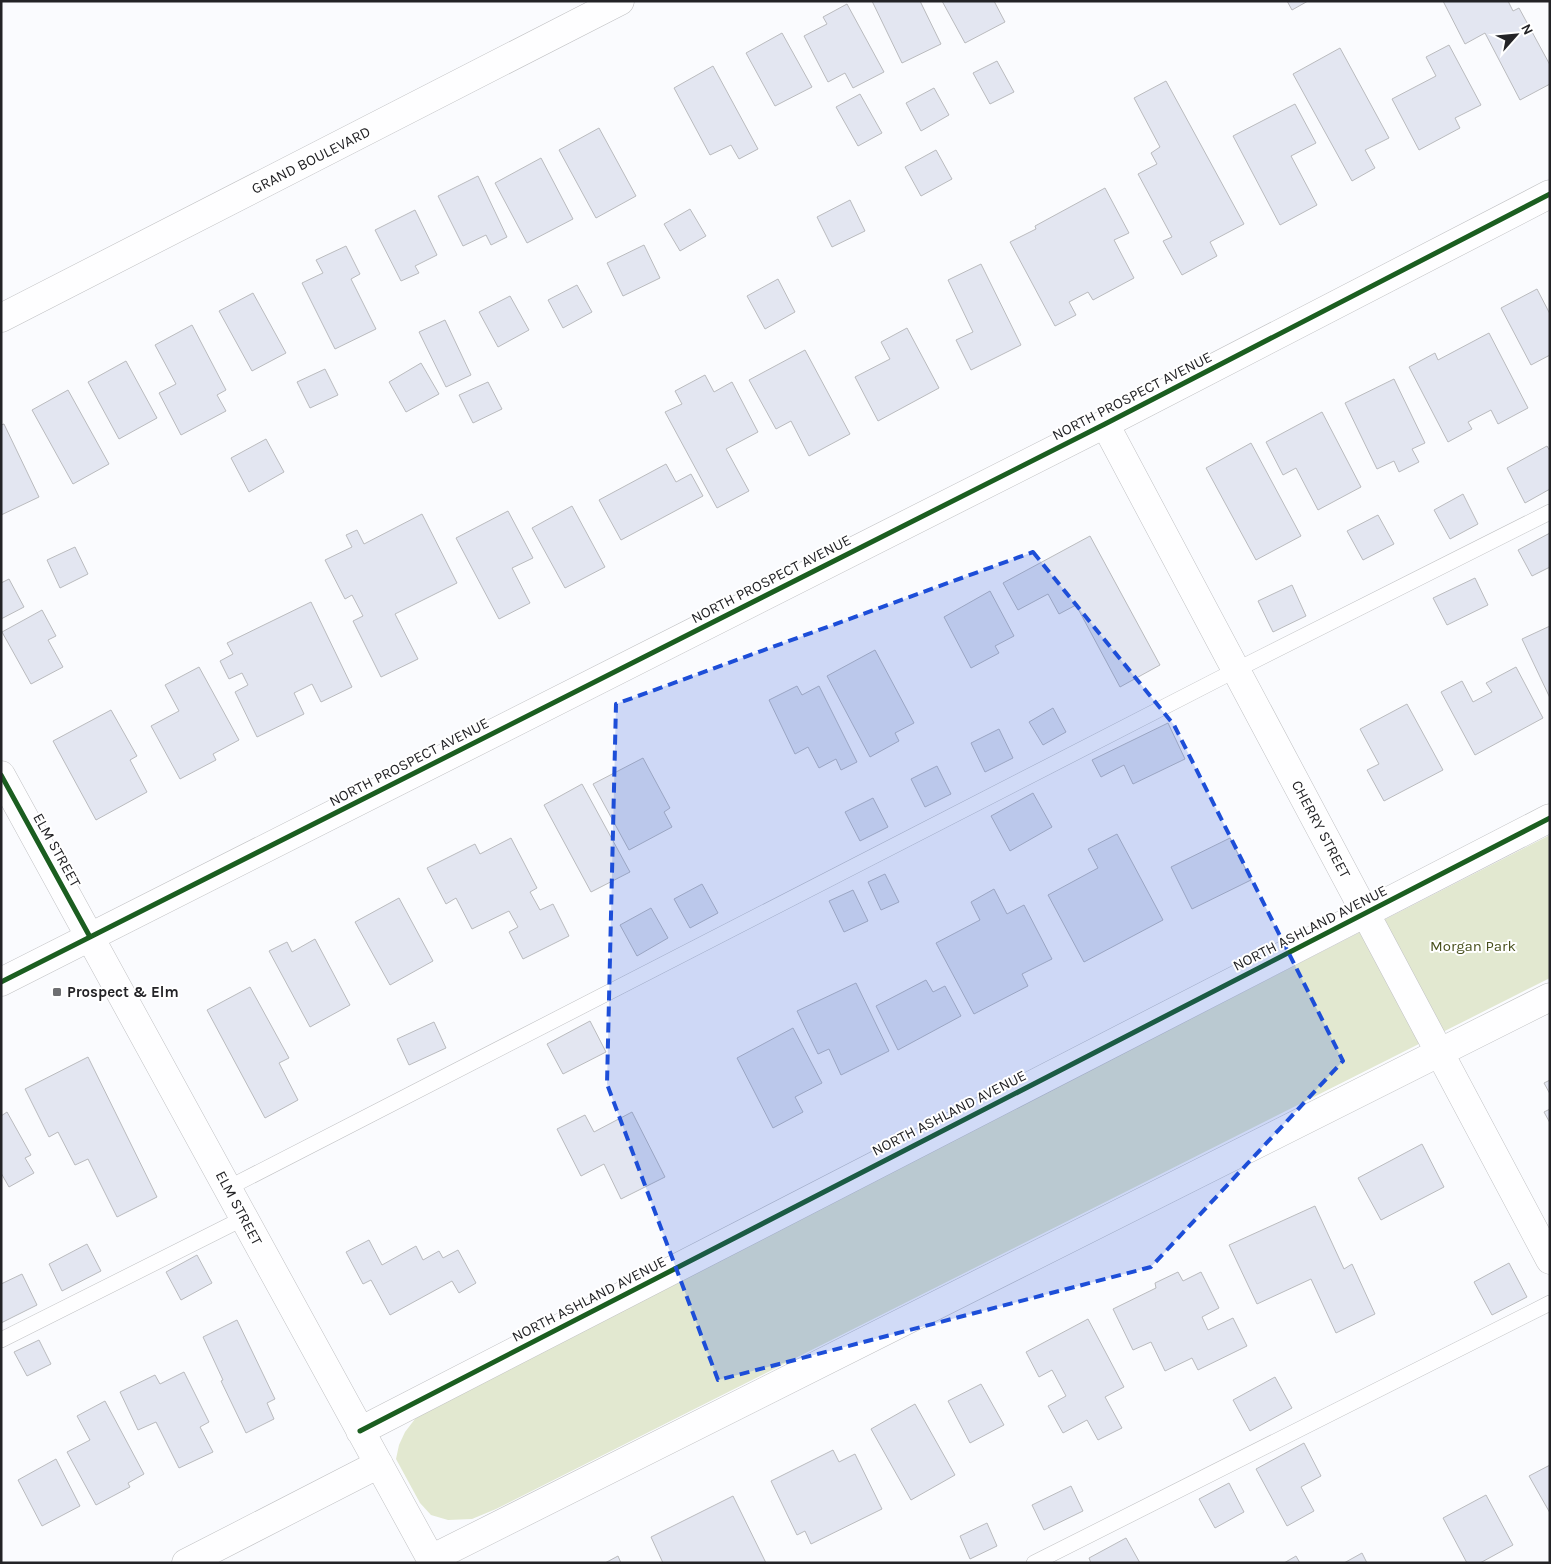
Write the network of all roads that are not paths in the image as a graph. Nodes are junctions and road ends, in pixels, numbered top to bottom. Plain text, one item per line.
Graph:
1 (620, 1) edge
2 (1550, 194) edge
3 (1, 318) edge
4 (1105, 424) junction
5 (1550, 512) edge
6 (1236, 670) junction
7 (1, 775) edge
8 (1550, 818) edge
9 (1366, 913) junction
10 (90, 937) junction
11 (1, 982) edge
12 (1550, 996) edge
13 (1439, 1052) junction
14 (228, 1188) junction
15 (244, 1218) junction
16 (1550, 1260) edge
17 (1550, 1303) edge
18 (1, 1340) edge
19 (360, 1430) junction
20 (379, 1464) junction
21 (432, 1561) edge
22 (186, 1563) edge
23 (1034, 1563) edge

1 - 3 street, GRAND BOULEVARD
2 - 4 street, NORTH PROSPECT AVENUE
4 - 6 street, CHERRY STREET
4 - 10 street, NORTH PROSPECT AVENUE
5 - 6 lane
6 - 9 street, CHERRY STREET
6 - 14 lane
7 - 10 street, ELM STREET
8 - 9 street, NORTH ASHLAND AVENUE
9 - 13 street, CHERRY STREET
9 - 19 street, NORTH ASHLAND AVENUE
10 - 11 street, NORTH PROSPECT AVENUE
10 - 14 street, ELM STREET
12 - 13 street
13 - 16 street, CHERRY STREET
13 - 21 street
14 - 15 street, ELM STREET
15 - 18 lane
15 - 19 street, ELM STREET
17 - 23 lane
19 - 20 street, ELM STREET
20 - 21 street, ELM STREET
20 - 22 street

